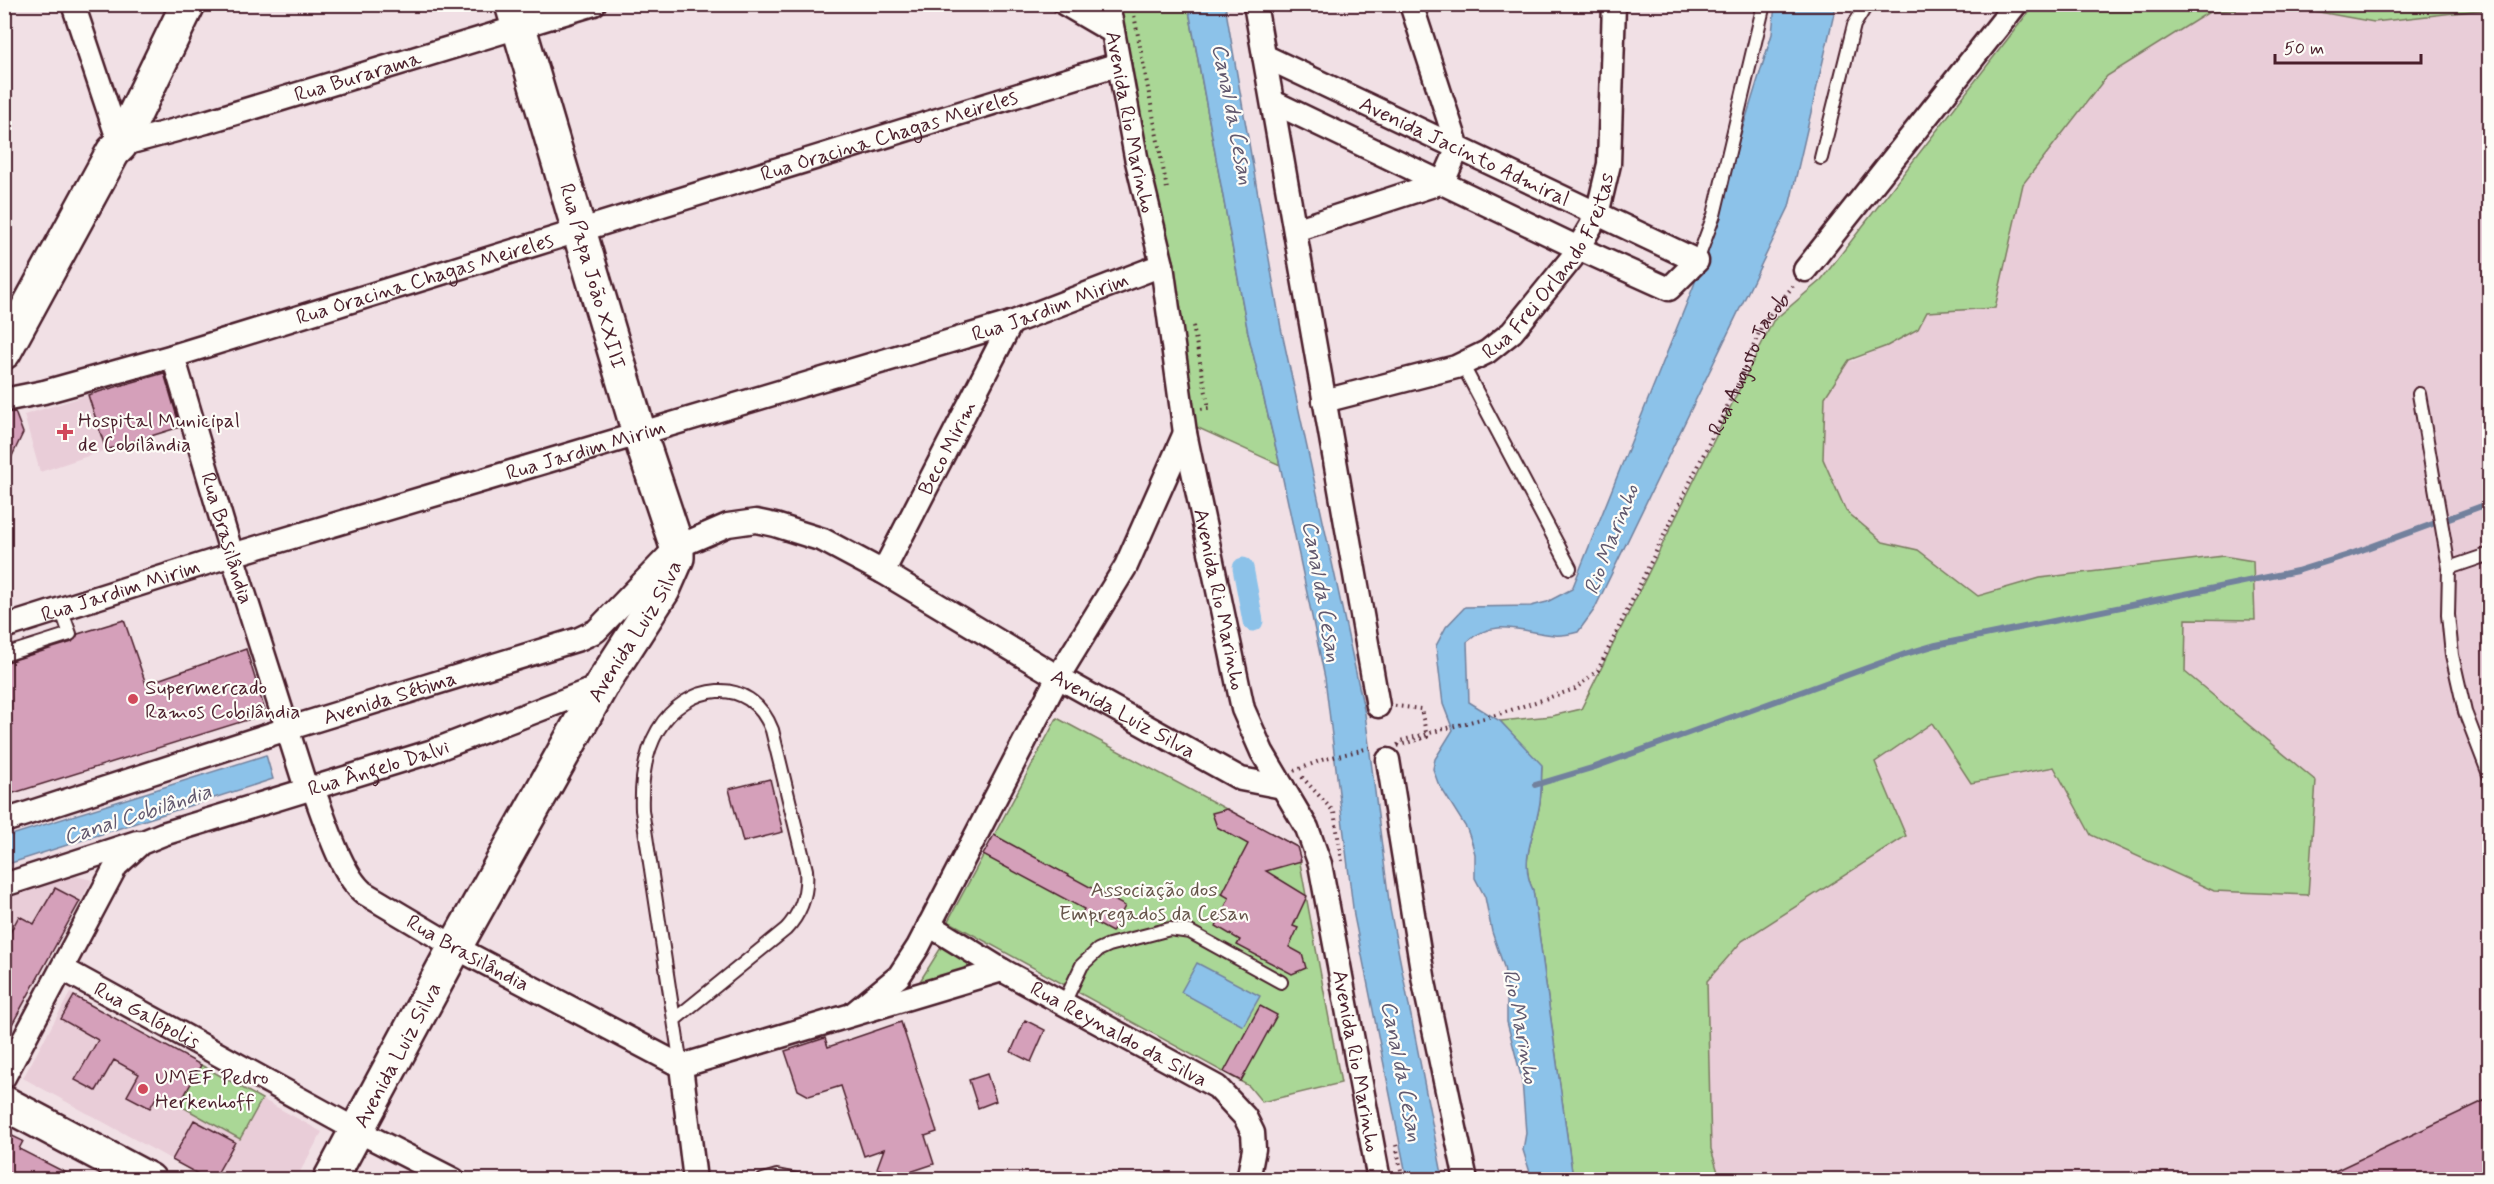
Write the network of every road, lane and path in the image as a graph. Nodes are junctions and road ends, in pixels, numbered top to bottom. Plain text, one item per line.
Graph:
1 (73, 4) edge
2 (188, 4) edge
3 (594, 4) edge
4 (1065, 4) edge
5 (1108, 4) edge
6 (1255, 4) edge
7 (1411, 4) edge
8 (1614, 4) edge
9 (1764, 4) edge
10 (1868, 4) edge
11 (2016, 4) edge
12 (516, 16) edge
13 (1113, 32) junction
14 (1264, 56) junction
15 (1119, 64) junction
16 (1273, 102) junction
17 (120, 145) junction
18 (1458, 148) junction
19 (1821, 158) dead end
20 (1443, 182) junction
21 (1596, 214) junction
22 (1295, 230) junction
23 (581, 231) junction
24 (1578, 248) junction
25 (1697, 261) junction
26 (1162, 265) junction
27 (1806, 270) joint
28 (1011, 323) junction
29 (4, 352) edge
30 (173, 356) junction
31 (1462, 364) junction
32 (2419, 394) dead end
33 (4, 400) edge
34 (1324, 401) junction
35 (639, 433) junction
36 (1185, 433) junction
37 (677, 547) junction
38 (2490, 554) edge
39 (232, 555) junction
40 (1570, 568) dead end
41 (2449, 568) junction
42 (883, 572) junction
43 (61, 609) junction
44 (4, 627) edge
45 (4, 655) edge
46 (1058, 677) junction
47 (601, 686) junction
48 (1384, 706) joint
49 (286, 729) junction
50 (1388, 751) junction
51 (2490, 777) edge
52 (1281, 783) junction
53 (309, 787) junction
54 (4, 821) edge
55 (107, 861) junction
56 (4, 885) edge
57 (929, 925) junction
58 (455, 947) junction
59 (63, 969) junction
60 (1002, 970) junction
61 (1281, 982) dead end
62 (1064, 1003) junction
63 (854, 1013) junction
64 (674, 1020) junction
65 (681, 1066) junction
66 (4, 1077) edge
67 (4, 1103) edge
68 (358, 1131) junction
69 (149, 1179) edge
70 (330, 1179) edge
71 (454, 1179) edge
72 (695, 1179) edge
73 (763, 1179) edge
74 (797, 1179) edge
75 (1248, 1179) edge
76 (1378, 1179) edge
77 (1466, 1179) edge

1 - 17 street
2 - 17 street
3 - 12 street, Rua Burarama
4 - 13 street
5 - 13 street, Avenida Rio Marinho
6 - 14 street
7 - 18 street
8 - 21 street, Rua Frei Orlando Freitas
9 - 25 lane, Avenida Jacinto Admiral
10 - 19 lane
11 - 27 street, Rua Augusto Jacob
12 - 17 street, Rua Burarama
12 - 23 street, Rua Papa João XXIII
13 - 15 street, Avenida Rio Marinho
14 - 16 street
14 - 18 street, Avenida Jacinto Admiral
15 - 23 street, Rua Oracina Chagas Meireles
15 - 26 street, Avenida Rio Marinho
16 - 20 street, Avenida Jacinto Admiral
16 - 22 street
17 - 29 street
18 - 20 street
18 - 21 street, Avenida Jacinto Admiral
20 - 22 street
20 - 24 street, Avenida Jacinto Admiral
21 - 24 street, Rua Frei Orlando Freitas
21 - 25 street, Avenida Jacinto Admiral
22 - 34 street
23 - 30 street, Rua Oracina Chagas Meireles
23 - 35 street, Rua Papa João XXIII
24 - 25 street, Avenida Jacinto Admiral
24 - 31 street, Rua Frei Orlando Freitas
26 - 28 street, Rua Jardim Mirim
26 - 36 street, Avenida Rio Marinho
27 - 50 path, Rua Augusto Jacob
28 - 35 street, Rua Jardim Mirim
28 - 42 street, Beco Mirim
30 - 33 street, Rua Oracina Chagas Meireles
30 - 39 street, Rua Brasilândia
31 - 34 street, Rua Frei Orlando Freitas
31 - 40 lane
32 - 41 lane
34 - 48 street
35 - 37 street, Rua Papa João XXIII
35 - 39 street, Rua Jardim Mirim
36 - 46 street
36 - 52 street, Avenida Rio Marinho
37 - 42 street, Avenida Luiz Silva
37 - 47 street, Avenida Luiz Silva
37 - 49 street, Avenida Sétima
38 - 41 lane
39 - 43 street, Rua Jardim Mirim
39 - 49 street, Rua Brasilândia
41 - 51 lane
42 - 46 street, Avenida Luiz Silva
43 - 44 street, Rua Jardim Mirim
43 - 45 lane
46 - 52 street, Avenida Luiz Silva
46 - 57 street
47 - 53 street, Rua Ângelo Dalvi
47 - 58 street, Avenida Luiz Silva
48 - 50 path, bridge
49 - 53 street, Rua Brasilândia
49 - 54 street, Avenida Sétima
50 - 52 path
50 - 77 street
52 - 76 street, Avenida Rio Marinho
53 - 55 street, Rua Ângelo Dalvi
53 - 58 street, Rua Brasilândia
55 - 56 street, Rua Ângelo Dalvi
55 - 59 street, Rua Ângelo Dalvi
57 - 60 street, Rua Reynaldo da Silva
57 - 63 street
58 - 65 street, Rua Brasilândia
58 - 68 street, Avenida Luiz Silva
59 - 66 street, Rua Ângelo Dalvi
59 - 68 street, Rua Galópolis
60 - 62 street, Rua Reynaldo da Silva
60 - 63 street
61 - 62 lane
62 - 75 street, Rua Reynaldo da Silva
63 - 65 street
64 - 64 lane
64 - 65 lane
65 - 72 street
67 - 69 street
68 - 70 street, Avenida Luiz Silva
68 - 71 street, Rua Galópolis
73 - 74 lane

